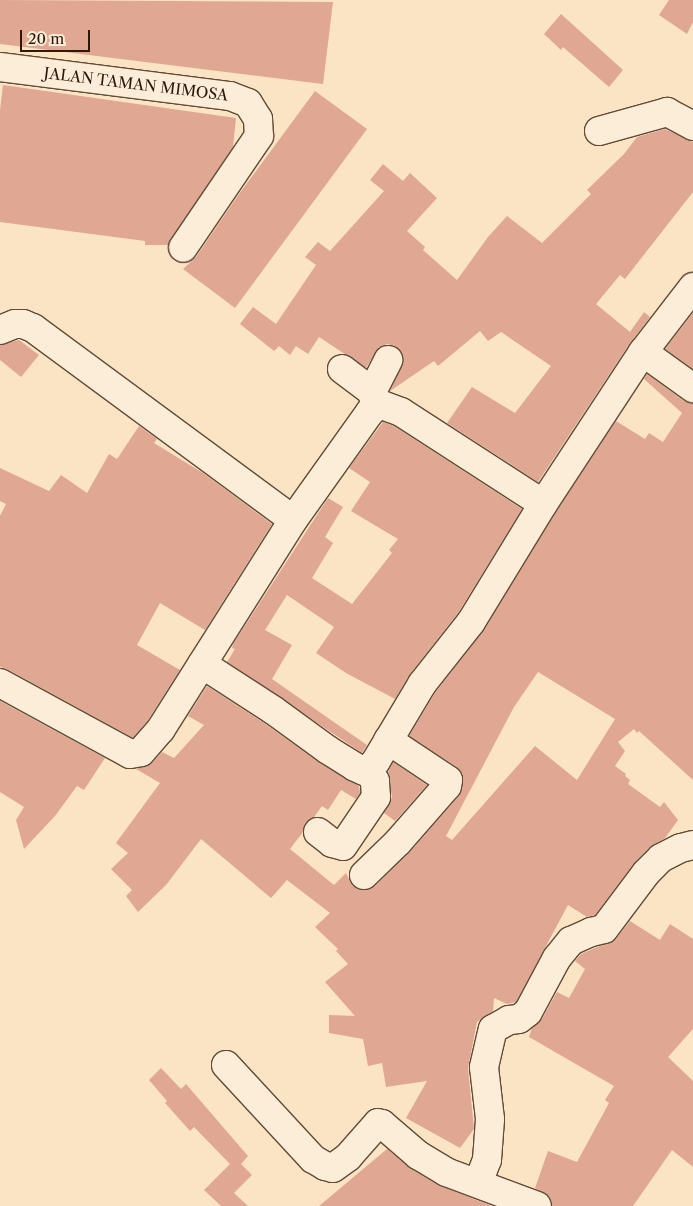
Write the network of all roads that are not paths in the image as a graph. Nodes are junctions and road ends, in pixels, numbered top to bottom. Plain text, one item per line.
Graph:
1 (0, 67) edge
2 (693, 126) edge
3 (599, 131) dead end
4 (182, 248) dead end
5 (693, 287) edge
6 (0, 330) edge
7 (643, 352) junction
8 (388, 360) dead end
9 (342, 369) dead end
10 (693, 388) edge
11 (374, 399) junction
12 (543, 504) junction
13 (293, 520) junction
14 (202, 664) junction
15 (0, 683) edge
16 (388, 740) junction
17 (368, 770) junction
18 (318, 832) dead end
19 (693, 845) edge
20 (364, 875) dead end
21 (226, 1065) dead end
22 (478, 1184) junction
23 (537, 1206) edge

1 - 4 street, JALAN TAMAN MIMOSA
2 - 3 street
5 - 7 street
6 - 13 street
7 - 10 street
7 - 12 street
8 - 11 street
9 - 11 street
11 - 12 street
11 - 13 street
12 - 16 street
13 - 14 street
14 - 15 street
14 - 17 street
16 - 17 street
16 - 20 street
17 - 18 street
19 - 22 street
21 - 22 street
22 - 23 street

